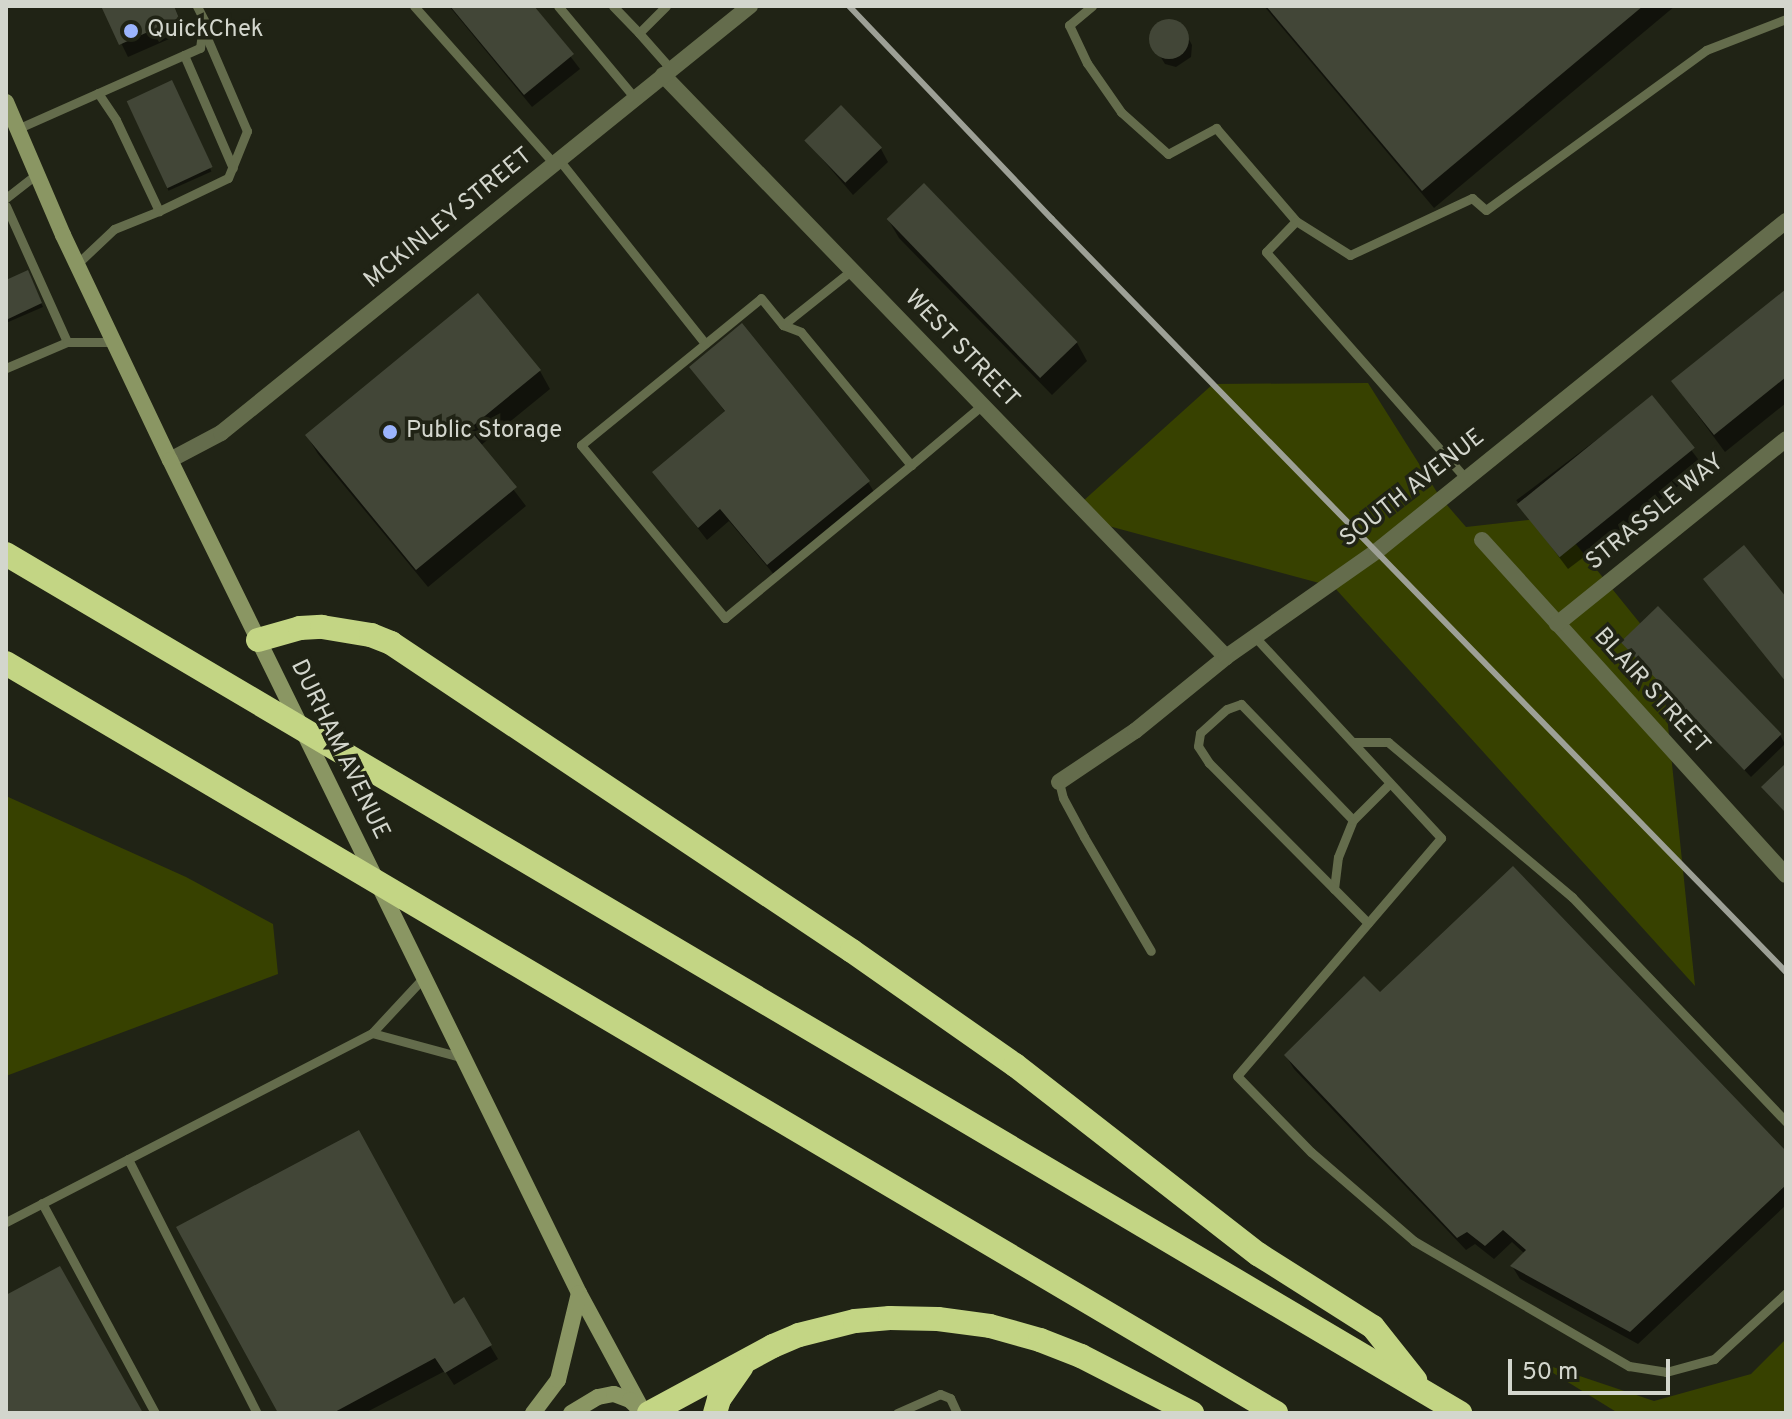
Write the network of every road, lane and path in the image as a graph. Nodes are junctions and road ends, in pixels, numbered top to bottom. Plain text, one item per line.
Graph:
1 (197, 6) edge
2 (414, 6) edge
3 (558, 6) edge
4 (613, 6) edge
5 (666, 6) edge
6 (750, 6) edge
7 (1092, 6) edge
8 (1786, 19) edge
9 (204, 31) junction
10 (639, 33) junction
11 (184, 55) junction
12 (667, 72) junction
13 (98, 93) junction
14 (635, 98) junction
15 (6, 102) edge
16 (17, 129) junction
17 (558, 163) junction
18 (233, 168) junction
19 (37, 174) junction
20 (6, 198) edge
21 (6, 206) edge
22 (159, 211) junction
23 (1296, 221) junction
24 (1786, 221) edge
25 (77, 264) junction
26 (851, 271) junction
27 (783, 325) junction
28 (67, 342) junction
29 (113, 342) junction
30 (705, 343) junction
31 (6, 368) edge
32 (981, 406) junction
33 (1786, 439) edge
34 (170, 460) junction
35 (911, 465) junction
36 (1466, 479) junction
37 (1482, 540) dead end
38 (6, 554) edge
39 (1557, 624) junction
40 (1255, 637) junction
41 (258, 640) junction
42 (1226, 657) junction
43 (6, 663) edge
44 (1353, 742) junction
45 (1059, 782) joint
46 (1390, 783) junction
47 (1353, 820) junction
48 (1786, 875) edge
49 (1334, 889) junction
50 (1368, 923) junction
51 (1151, 951) dead end
52 (424, 977) junction
53 (372, 1033) junction
54 (464, 1058) junction
55 (1786, 1122) edge
56 (128, 1159) junction
57 (42, 1203) junction
58 (6, 1222) edge
59 (579, 1293) junction
60 (1786, 1293) edge
61 (751, 1358) junction
62 (1425, 1393) junction
63 (155, 1413) edge
64 (257, 1413) edge
65 (533, 1413) edge
66 (571, 1413) edge
67 (645, 1413) edge
68 (715, 1413) edge
69 (897, 1413) edge
70 (957, 1413) edge
71 (1192, 1413) edge
72 (1276, 1413) edge
73 (1460, 1413) edge

1 - 9 lane
2 - 17 lane
3 - 14 lane
4 - 10 lane
5 - 10 lane
6 - 12 street, MCKINLEY STREET
7 - 23 lane
8 - 23 lane
9 - 11 lane
9 - 18 lane
10 - 12 lane
11 - 13 lane
11 - 18 lane
12 - 14 street, MCKINLEY STREET
12 - 26 street, WEST STREET
13 - 16 lane
13 - 22 lane
14 - 17 street, MCKINLEY STREET
15 - 16 main road, DURHAM AVENUE
16 - 19 main road, DURHAM AVENUE
17 - 30 lane
17 - 34 street, MCKINLEY STREET
18 - 22 lane
19 - 20 lane
19 - 25 main road, DURHAM AVENUE
21 - 28 lane
22 - 25 lane
23 - 36 lane
24 - 36 street, SOUTH AVENUE
25 - 29 main road, DURHAM AVENUE
26 - 27 lane
26 - 32 street, WEST STREET
27 - 30 lane
27 - 35 lane
28 - 29 lane
28 - 31 lane
29 - 34 main road, DURHAM AVENUE
30 - 35 lane
32 - 35 lane
32 - 42 street, WEST STREET
33 - 39 street, STRASSLE WAY
34 - 41 main road, DURHAM AVENUE
36 - 40 street, SOUTH AVENUE
37 - 39 street, BLAIR STREET
38 - 62 highway
39 - 48 street, BLAIR STREET
40 - 42 street, SOUTH AVENUE
40 - 44 lane
41 - 52 main road, DURHAM AVENUE
41 - 62 highway
42 - 45 street, SOUTH AVENUE
43 - 72 highway
44 - 46 lane
44 - 55 lane
45 - 51 lane
46 - 47 lane
46 - 50 lane
47 - 49 lane
47 - 49 lane
49 - 50 lane
50 - 60 lane
52 - 53 lane
52 - 54 main road, DURHAM AVENUE
53 - 54 lane
53 - 56 lane
54 - 59 main road, DURHAM AVENUE
56 - 57 lane
56 - 64 lane
57 - 58 lane
57 - 63 lane
59 - 65 main road
59 - 67 main road, DURHAM AVENUE
61 - 67 highway
61 - 68 highway
61 - 71 highway
62 - 73 highway
66 - 67 main road
69 - 70 lane

